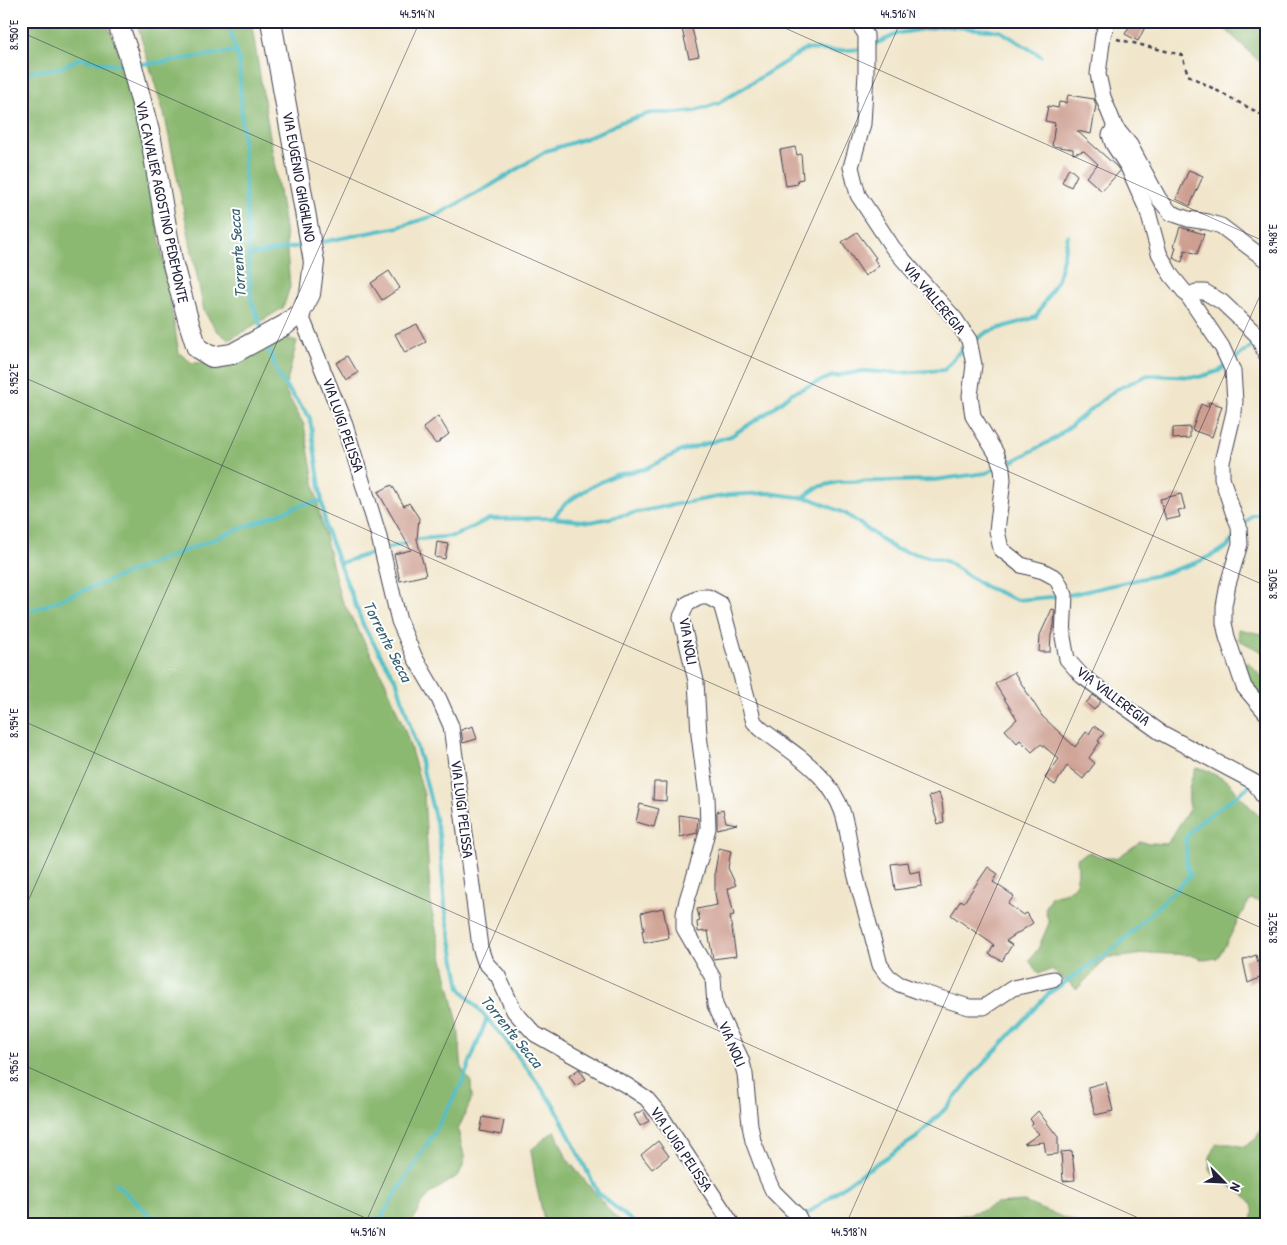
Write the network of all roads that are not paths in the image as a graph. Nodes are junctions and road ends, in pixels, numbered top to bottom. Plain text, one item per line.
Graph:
1 (117, 21) edge
2 (271, 21) edge
3 (857, 21) edge
4 (1105, 28) edge
5 (1115, 127) junction
6 (1266, 260) edge
7 (1188, 296) junction
8 (293, 319) junction
9 (1266, 354) edge
10 (1266, 713) edge
11 (1266, 801) edge
12 (1053, 978) dead end
13 (732, 1224) edge
14 (802, 1224) edge

1 - 8 main road, VIA CAVALIER AGOSTINO PEDEMONTE
2 - 8 main road, VIA EUGENIO GHIGHLINO
3 - 11 street, VIA VALLEREGIA
4 - 5 street
5 - 6 street
5 - 7 street
7 - 9 street
7 - 10 street
8 - 13 street, VIA LUIGI PELISSA
12 - 14 street, VIA NOLI

